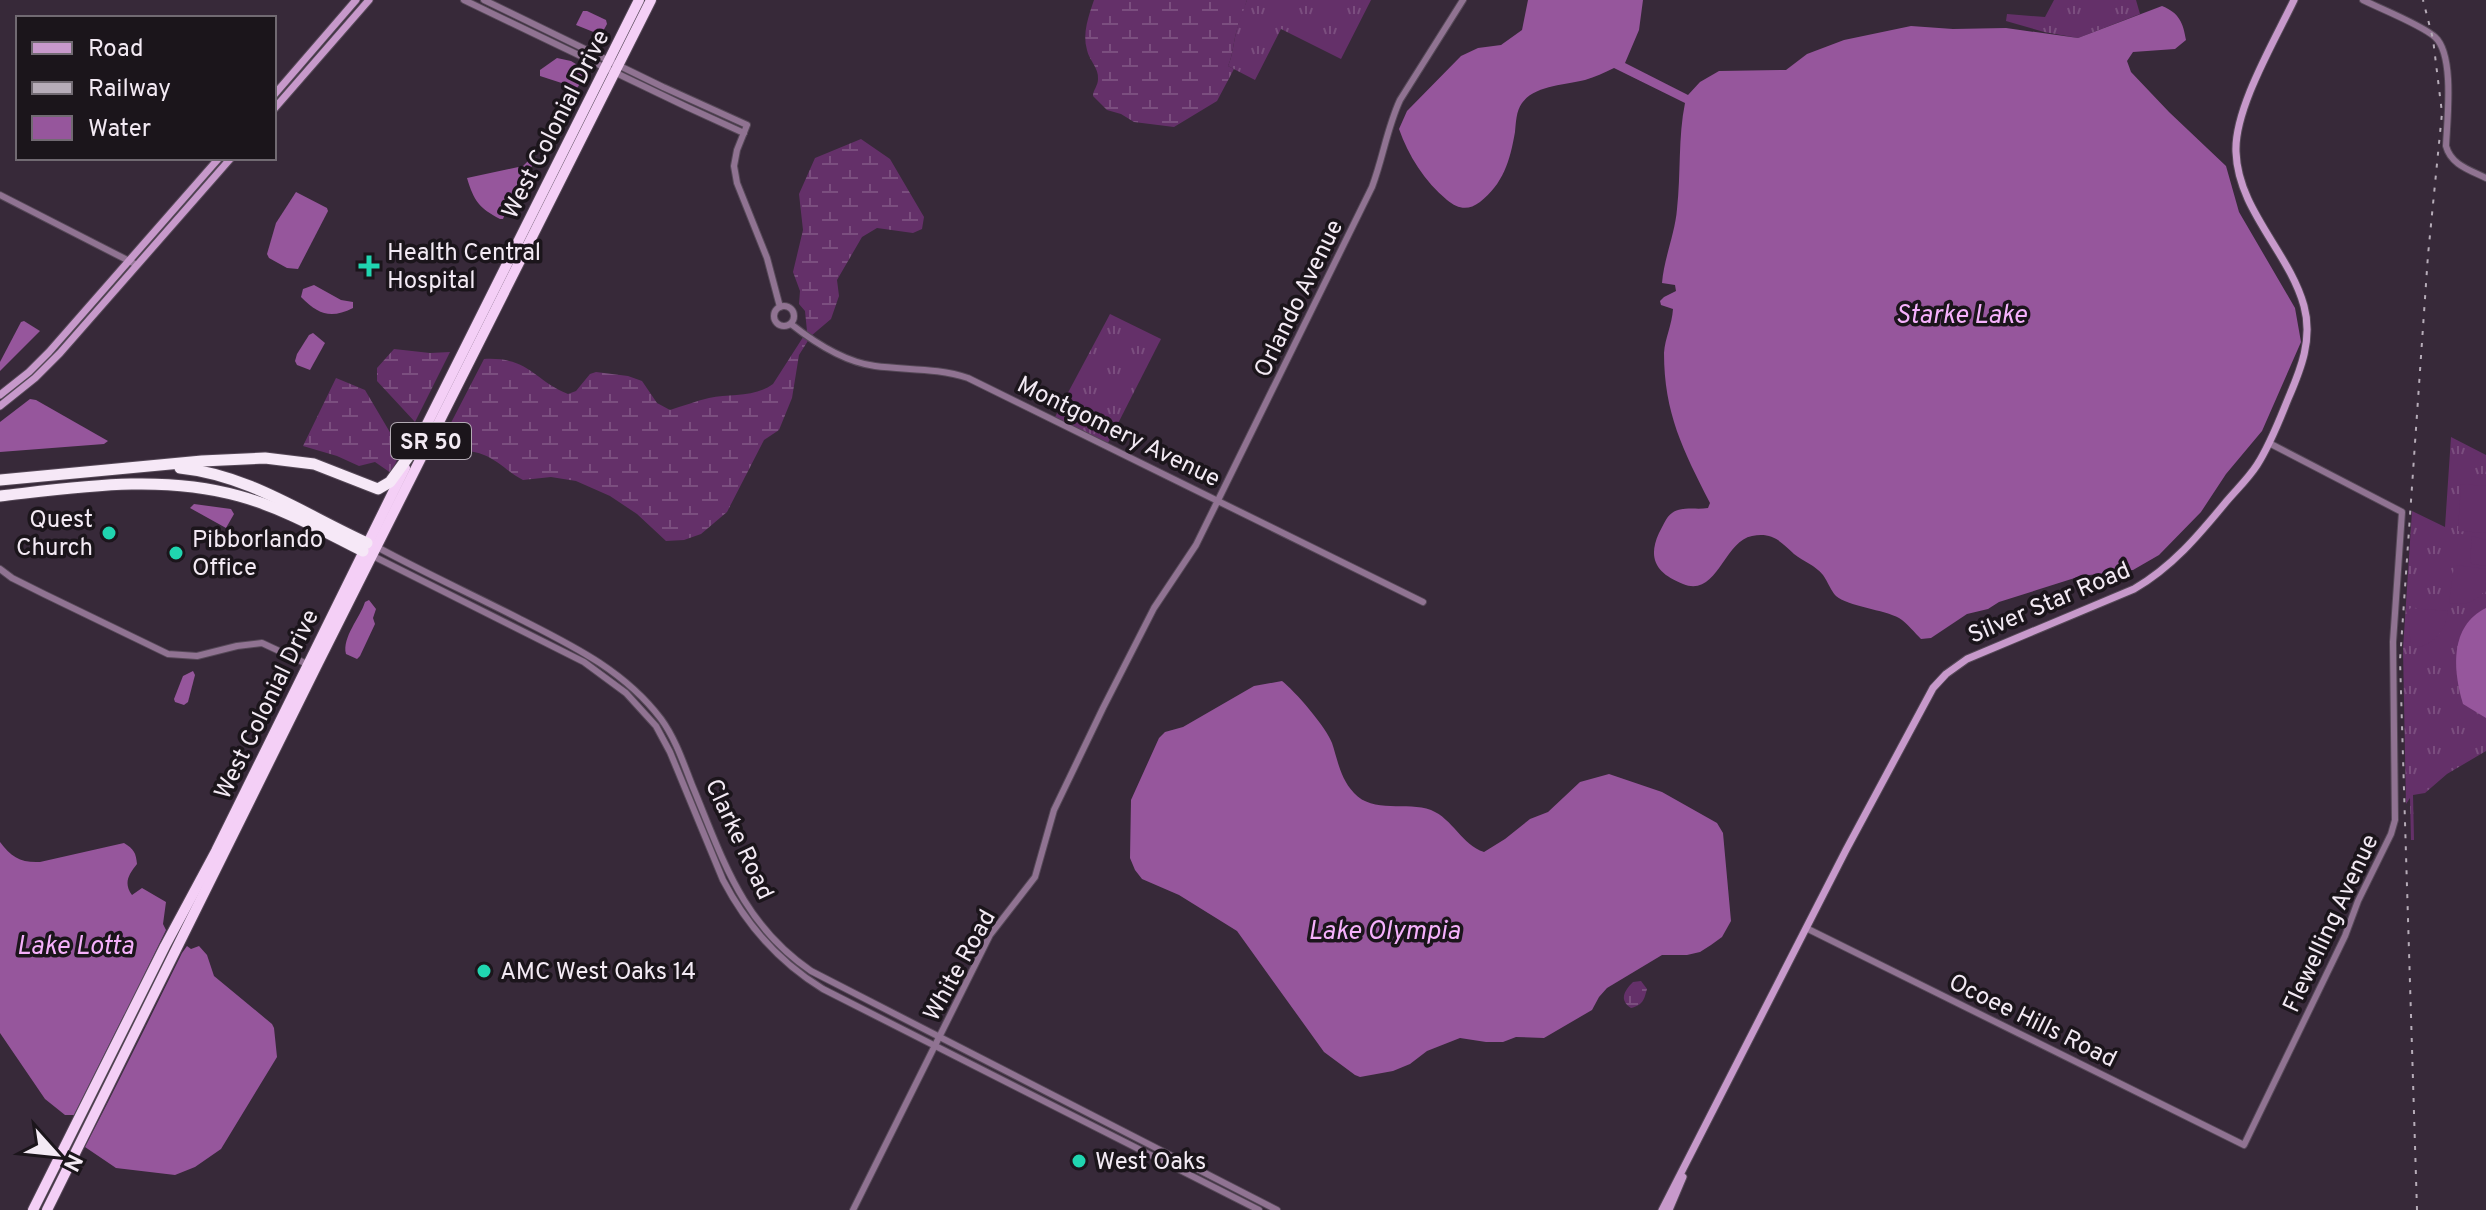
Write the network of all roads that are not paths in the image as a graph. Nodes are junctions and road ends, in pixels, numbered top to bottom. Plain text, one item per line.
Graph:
1 (356, 0) edge
2 (369, 0) edge
3 (464, 0) edge
4 (484, 0) edge
5 (639, 0) edge
6 (651, 0) edge
7 (1463, 0) edge
8 (2294, 0) edge
9 (2363, 0) edge
10 (612, 67) junction
11 (276, 93) edge
12 (667, 98) junction
13 (699, 104) junction
14 (276, 107) edge
15 (746, 129) junction
16 (217, 160) edge
17 (229, 160) edge
18 (2486, 178) edge
19 (0, 195) edge
20 (133, 263) junction
21 (780, 307) junction
22 (791, 324) junction
23 (0, 395) edge
24 (0, 406) edge
25 (2269, 443) junction
26 (414, 449) junction
27 (156, 466) junction
28 (0, 480) edge
29 (0, 496) edge
30 (1219, 501) junction
31 (370, 549) junction
32 (0, 569) edge
33 (1423, 602) dead end
34 (1154, 608) joint
35 (311, 666) junction
36 (1806, 928) junction
37 (939, 1036) junction
38 (934, 1045) junction
39 (1081, 1110) junction
40 (1077, 1118) junction
41 (68, 1141) junction
42 (2244, 1145) joint
43 (79, 1146) junction
44 (33, 1210) edge
45 (47, 1210) edge
46 (853, 1210) edge
47 (1259, 1210) edge
48 (1277, 1210) edge
49 (1664, 1210) edge

1 - 11 main road
2 - 14 main road
3 - 10 street
4 - 10 street
5 - 10 highway, West Colonial Drive / SR 50
6 - 10 highway, West Colonial Drive / SR 50
7 - 30 street, Orlando Avenue
8 - 25 main road, Silver Star Road
9 - 18 street
10 - 12 street
10 - 13 street
10 - 26 highway, West Colonial Drive / SR 50
10 - 31 highway, West Colonial Drive / SR 50
12 - 13 street
12 - 15 street
13 - 15 street
15 - 21 street
16 - 20 main road
17 - 20 main road
19 - 20 street
20 - 23 main road
20 - 24 main road
21 - 22 street
21 - 22 street
22 - 30 street, Montgomery Avenue
25 - 36 main road, Silver Star Road
25 - 42 street, Flewelling Avenue
26 - 27 highway
26 - 31 highway, West Colonial Drive / SR 50
27 - 28 highway
27 - 31 highway
29 - 31 highway
30 - 33 street, Montgomery Avenue
30 - 34 street, Orlando Avenue
31 - 35 highway, West Colonial Drive / SR 50
31 - 35 highway, West Colonial Drive / SR 50
31 - 37 street, Clarke Road
31 - 38 street, Clarke Road
32 - 35 street
34 - 37 street, White Road
35 - 41 highway, West Colonial Drive / SR 50
35 - 43 highway, West Colonial Drive / SR 50
36 - 42 street, Ocoee Hills Road
36 - 49 main road, Silver Star Road
37 - 38 street, White Road
37 - 39 street, Clarke Road
38 - 40 street, Clarke Road
38 - 46 street, White Road
39 - 40 street
39 - 48 street, Clarke Road
40 - 47 street, Clarke Road
41 - 43 highway
41 - 44 highway, West Colonial Drive / SR 50
43 - 45 highway, West Colonial Drive / SR 50

